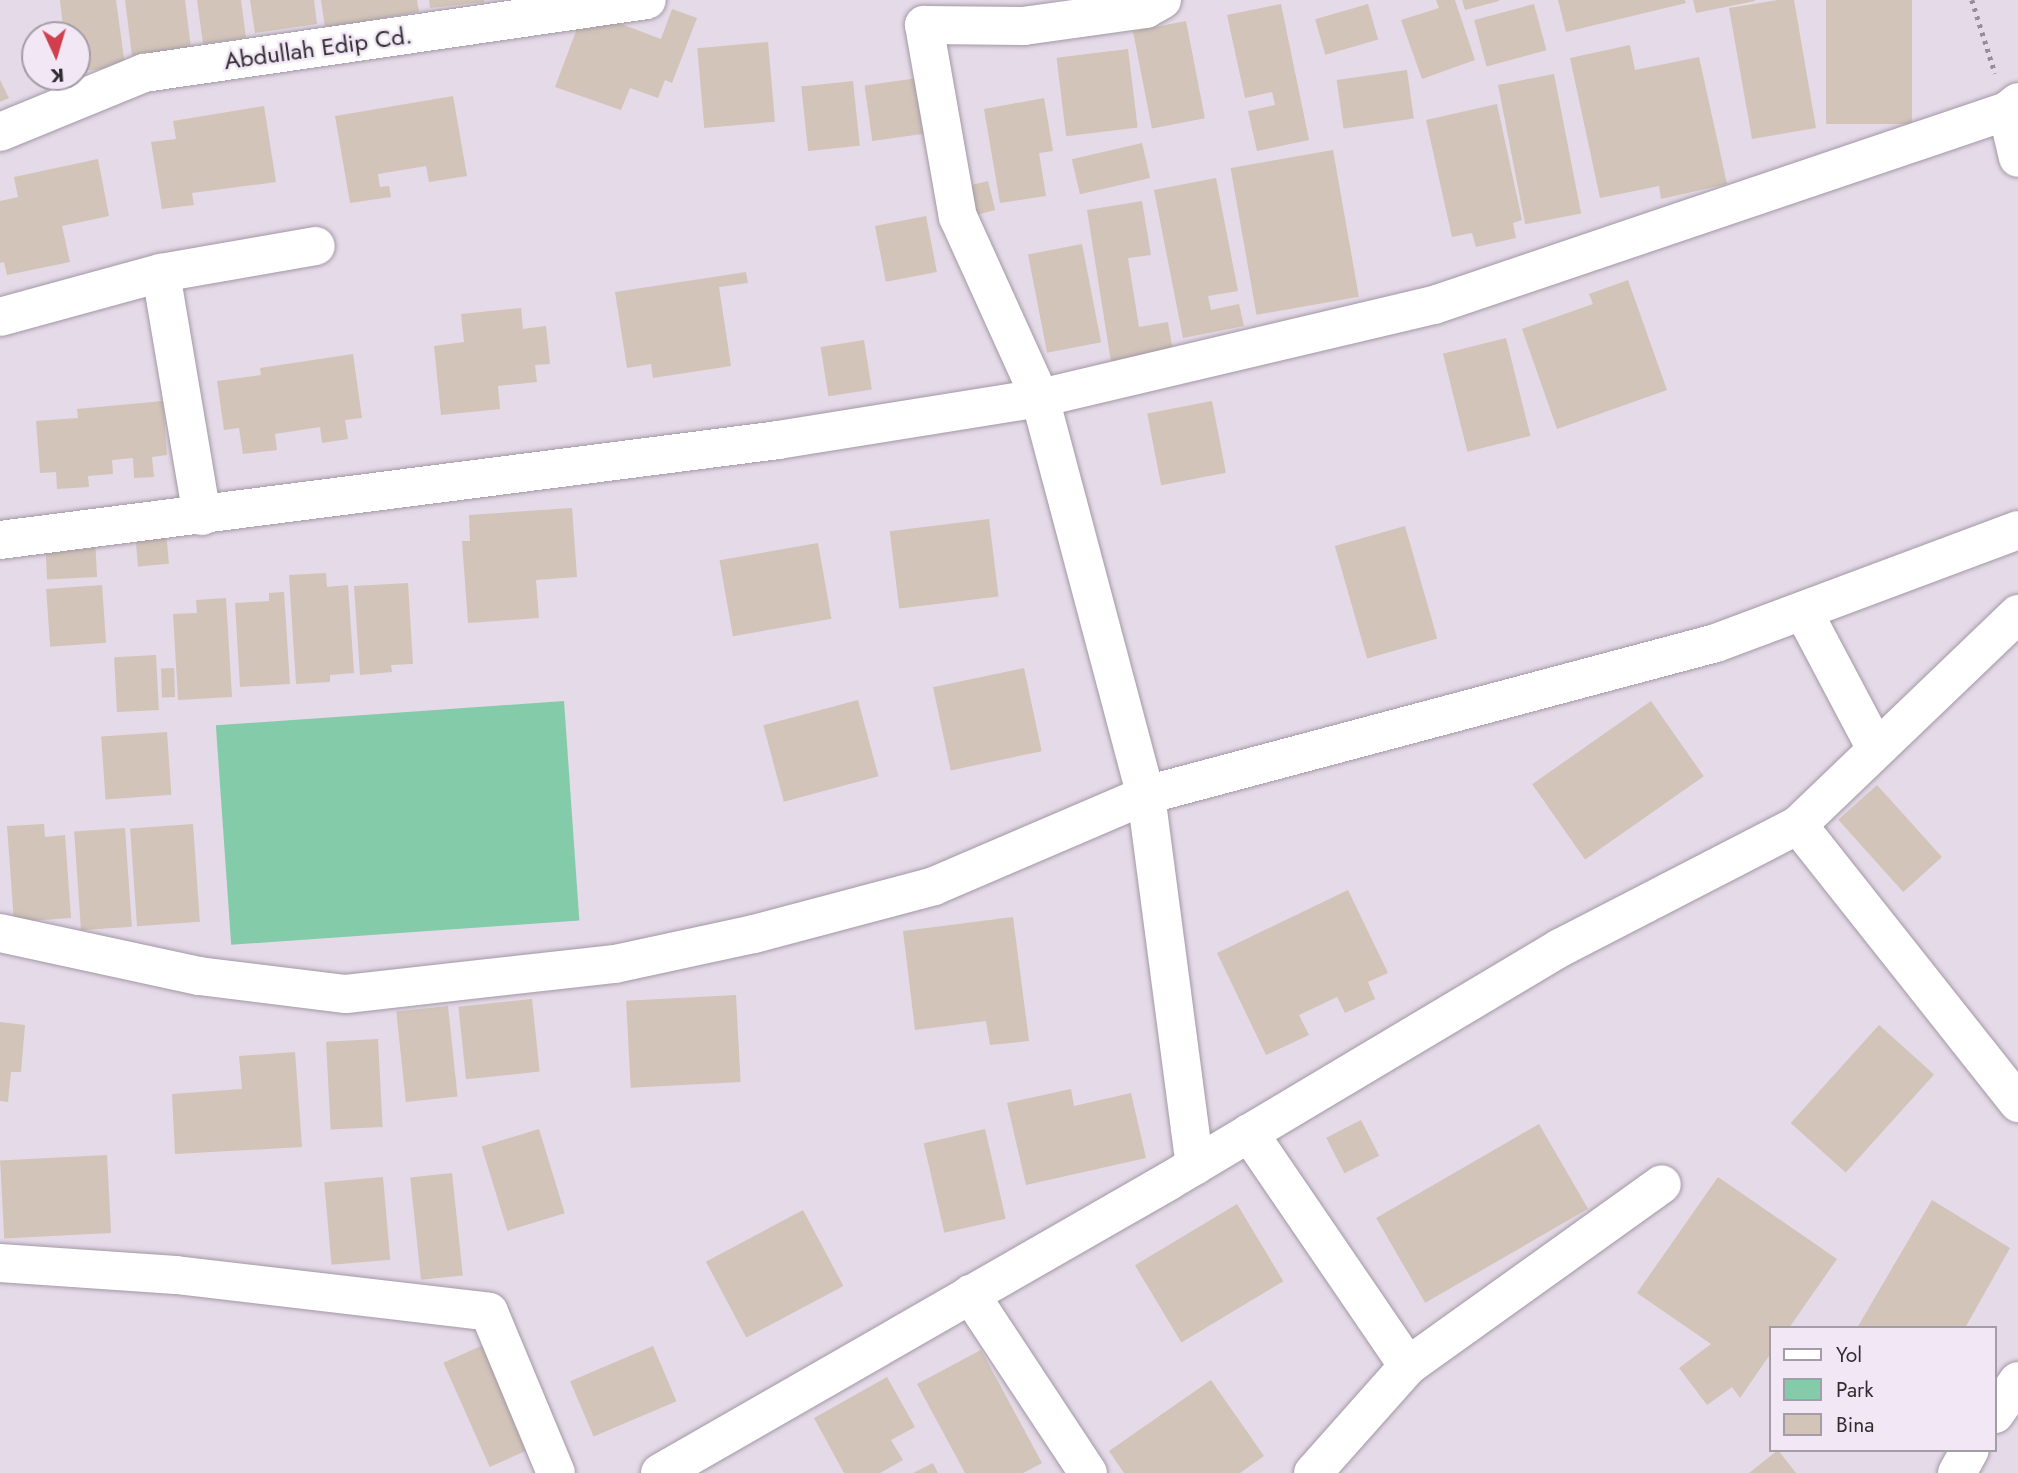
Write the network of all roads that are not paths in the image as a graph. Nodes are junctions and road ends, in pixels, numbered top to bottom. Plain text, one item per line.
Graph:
1 (647, 0) edge
2 (1162, 0) edge
3 (924, 13) edge
4 (2012, 107) edge
5 (0, 132) edge
6 (2018, 158) edge
7 (317, 246) dead end
8 (162, 273) junction
9 (0, 317) edge
10 (1040, 398) junction
11 (202, 516) junction
12 (2018, 530) edge
13 (0, 540) edge
14 (1804, 611) junction
15 (2018, 614) edge
16 (1876, 749) junction
17 (1146, 794) junction
18 (1798, 825) junction
19 (0, 933) edge
20 (2018, 1102) edge
21 (1250, 1133) junction
22 (1195, 1166) junction
23 (1662, 1184) dead end
24 (0, 1263) edge
25 (970, 1294) junction
26 (1408, 1366) junction
27 (2018, 1381) edge
28 (1997, 1411) edge
29 (1969, 1452) edge
30 (556, 1473) edge
31 (660, 1473) edge
32 (1088, 1473) edge
33 (1313, 1473) edge
34 (1957, 1473) edge

1 - 5 street, Abdullah Edip Cd.
2 - 3 street
3 - 10 street
4 - 6 street
4 - 10 street
7 - 8 street
8 - 9 street
8 - 11 street
10 - 11 street
10 - 17 street
11 - 13 street
12 - 14 street
14 - 16 street
14 - 17 street
15 - 16 street
16 - 18 street
17 - 19 street
17 - 22 street
18 - 20 street
18 - 21 street
21 - 22 street
21 - 26 street
22 - 25 street
23 - 26 street
24 - 30 street
25 - 31 street
25 - 32 street
26 - 33 street
27 - 28 street
29 - 34 street

